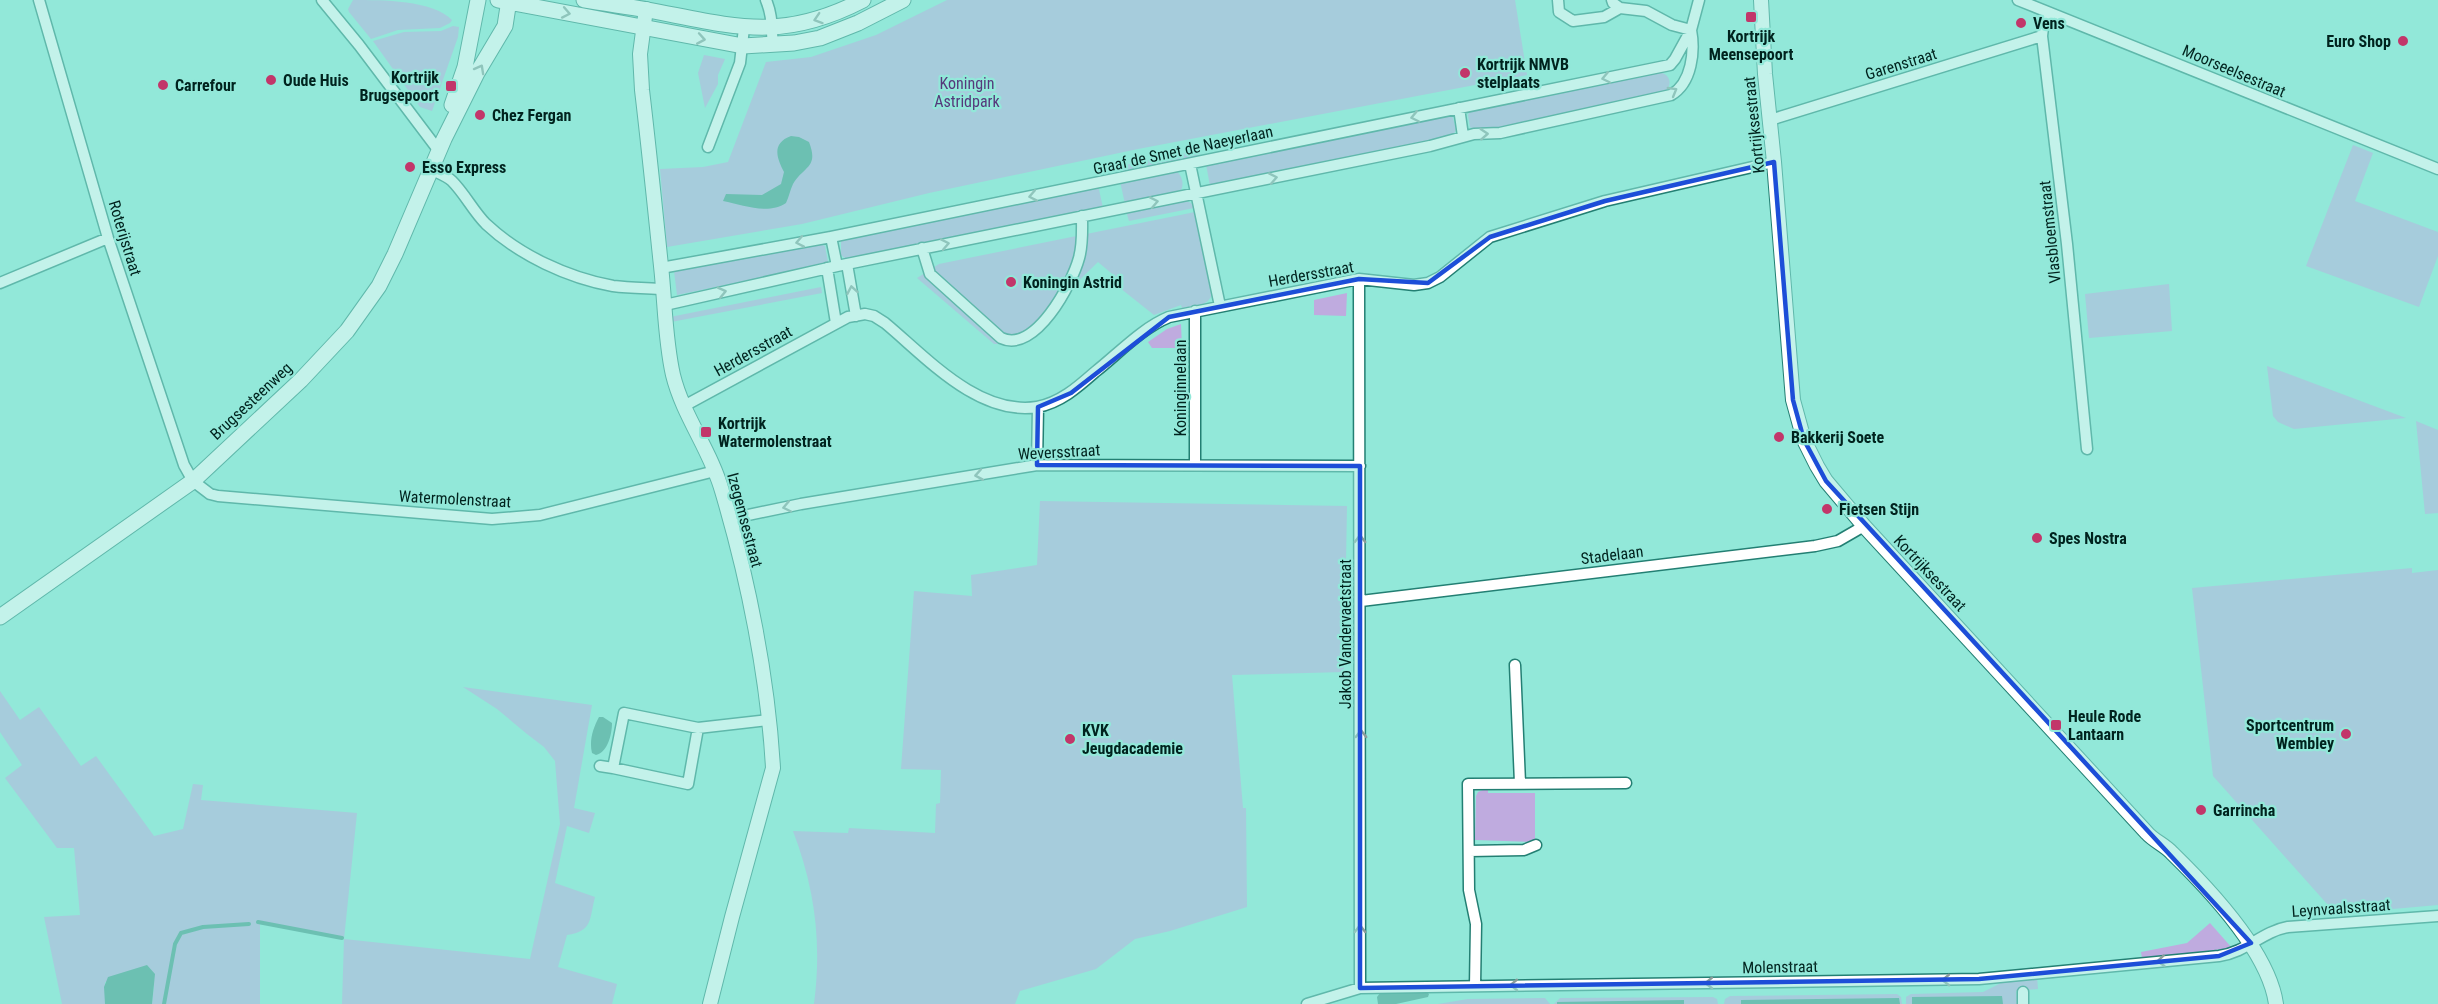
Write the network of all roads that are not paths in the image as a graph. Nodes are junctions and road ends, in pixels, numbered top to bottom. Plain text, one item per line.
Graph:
1 (39, 0) edge
2 (322, 0) edge
3 (478, 0) edge
4 (584, 0) edge
5 (766, 0) edge
6 (863, 0) edge
7 (903, 0) edge
8 (1558, 0) edge
9 (1699, 0) edge
10 (1761, 0) edge
11 (2018, 0) edge
12 (505, 1) edge
13 (1616, 4) edge
14 (646, 9) junction
15 (2045, 11) junction
16 (771, 27) junction
17 (644, 28) junction
18 (744, 28) junction
19 (1691, 30) junction
20 (2042, 36) junction
21 (773, 45) junction
22 (743, 46) junction
23 (1459, 108) junction
24 (1770, 120) junction
25 (1463, 136) junction
26 (441, 145) junction
27 (708, 147) dead end
28 (1774, 162) junction
29 (1190, 164) junction
30 (2438, 169) edge
31 (432, 170) junction
32 (1196, 193) junction
33 (1082, 216) junction
34 (831, 237) junction
35 (108, 238) junction
36 (922, 248) junction
37 (837, 266) junction
38 (661, 268) junction
39 (1359, 279) junction
40 (0, 283) edge
41 (663, 289) junction
42 (665, 305) junction
43 (1220, 306) junction
44 (1195, 311) junction
45 (856, 316) junction
46 (836, 323) junction
47 (684, 406) junction
48 (1038, 407) junction
49 (2087, 449) dead end
50 (1037, 465) junction
51 (1196, 465) junction
52 (1360, 466) junction
53 (715, 471) junction
54 (193, 481) junction
55 (729, 519) junction
56 (1864, 526) junction
57 (1361, 602) junction
58 (0, 617) edge
59 (1515, 665) dead end
60 (768, 720) junction
61 (698, 728) junction
62 (600, 766) dead end
63 (613, 768) junction
64 (1520, 783) junction
65 (1626, 783) dead end
66 (1536, 845) dead end
67 (1469, 850) junction
68 (2438, 916) edge
69 (2251, 943) junction
70 (1475, 986) junction
71 (1360, 988) junction
72 (2023, 992) dead end
73 (710, 1004) edge
74 (1307, 1004) edge
75 (2023, 1004) edge
76 (2276, 1004) edge

1 - 35 street, Roterijstraat
2 - 26 street
3 - 26 main road, Brugsesteenweg
4 - 14 main road
5 - 16 street
6 -> 16 main road
7 - 21 main road
8 - 13 street
9 - 19 street, Graaf de Smet de Naeyerlaan
10 - 24 street, Kortrijksestraat
11 - 15 street, Moorseelsestraat
12 -> 17 main road
26 -> 12 main road, Brugsesteenweg
13 - 19 street
14 - 17 street, Izegemsestraat
14 - 18 main road
15 - 20 street, Vlasbloemstraat
15 - 30 street, Moorseelsestraat
16 - 18 main road
16 - 21 street
17 -> 22 main road
17 - 38 street, Izegemsestraat
18 - 22 street
19 -> 23 street, Graaf de Smet de Naeyerlaan
25 -> 19 street, Graaf de Smet de Naeyerlaan
20 - 24 street, Garenstraat
20 - 49 street, Vlasbloemstraat
21 - 22 main road
22 - 27 street
23 - 25 street
23 -> 29 street, Graaf de Smet de Naeyerlaan
24 - 28 street, Kortrijksestraat
32 -> 25 street, Graaf de Smet de Naeyerlaan
26 - 31 main road, Brugsesteenweg
28 - 39 street, Herdersstraat
28 - 56 street, Kortrijksestraat
29 - 32 street
29 -> 34 street, Graaf de Smet de Naeyerlaan
31 - 41 street
31 - 54 main road, Brugsesteenweg
33 -> 32 street, Graaf de Smet de Naeyerlaan
32 - 43 street
36 -> 33 street, Graaf de Smet de Naeyerlaan
33 - 36 street
34 - 37 street
34 -> 38 street, Graaf de Smet de Naeyerlaan
35 - 40 street
35 - 54 street, Roterijstraat
36 - 37 street, Graaf de Smet de Naeyerlaan
42 -> 37 street, Graaf de Smet de Naeyerlaan
45 -> 37 street
37 - 46 street
38 - 41 street, Izegemsestraat
39 - 43 street, Herdersstraat
39 - 52 street, Jakob Vandervaetstraat
41 - 42 street, Izegemsestraat
42 - 47 street, Izegemsestraat
43 - 44 street, Herdersstraat
44 - 48 street, Herdersstraat
44 - 51 street, Koninginnelaan
45 - 46 street, Herdersstraat
45 - 48 street, Herdersstraat
46 - 47 street, Herdersstraat
47 - 53 street, Izegemsestraat
48 - 50 street
50 - 51 street, Weversstraat
50 -> 55 street, Weversstraat
51 - 52 street, Weversstraat
57 -> 52 street, Jakob Vandervaetstraat
53 - 54 street, Watermolenstraat
53 - 55 street, Izegemsestraat
54 - 58 main road, Brugsesteenweg
55 - 60 street, Izegemsestraat
56 - 57 street, Stadelaan
56 - 69 street, Kortrijksestraat
71 -> 57 street, Jakob Vandervaetstraat
59 - 64 street
60 - 61 street
60 - 73 street, Izegemsestraat
61 - 63 street
61 - 63 street
62 - 63 street
64 - 65 street
64 - 67 street
66 - 67 street
67 - 70 street
68 - 69 street, Leynvaalsstraat
69 -> 70 street, Molenstraat
69 - 76 street, Kortrijksestraat
70 - 71 street, Molenstraat
71 - 74 street, Molenstraat
72 - 75 street

